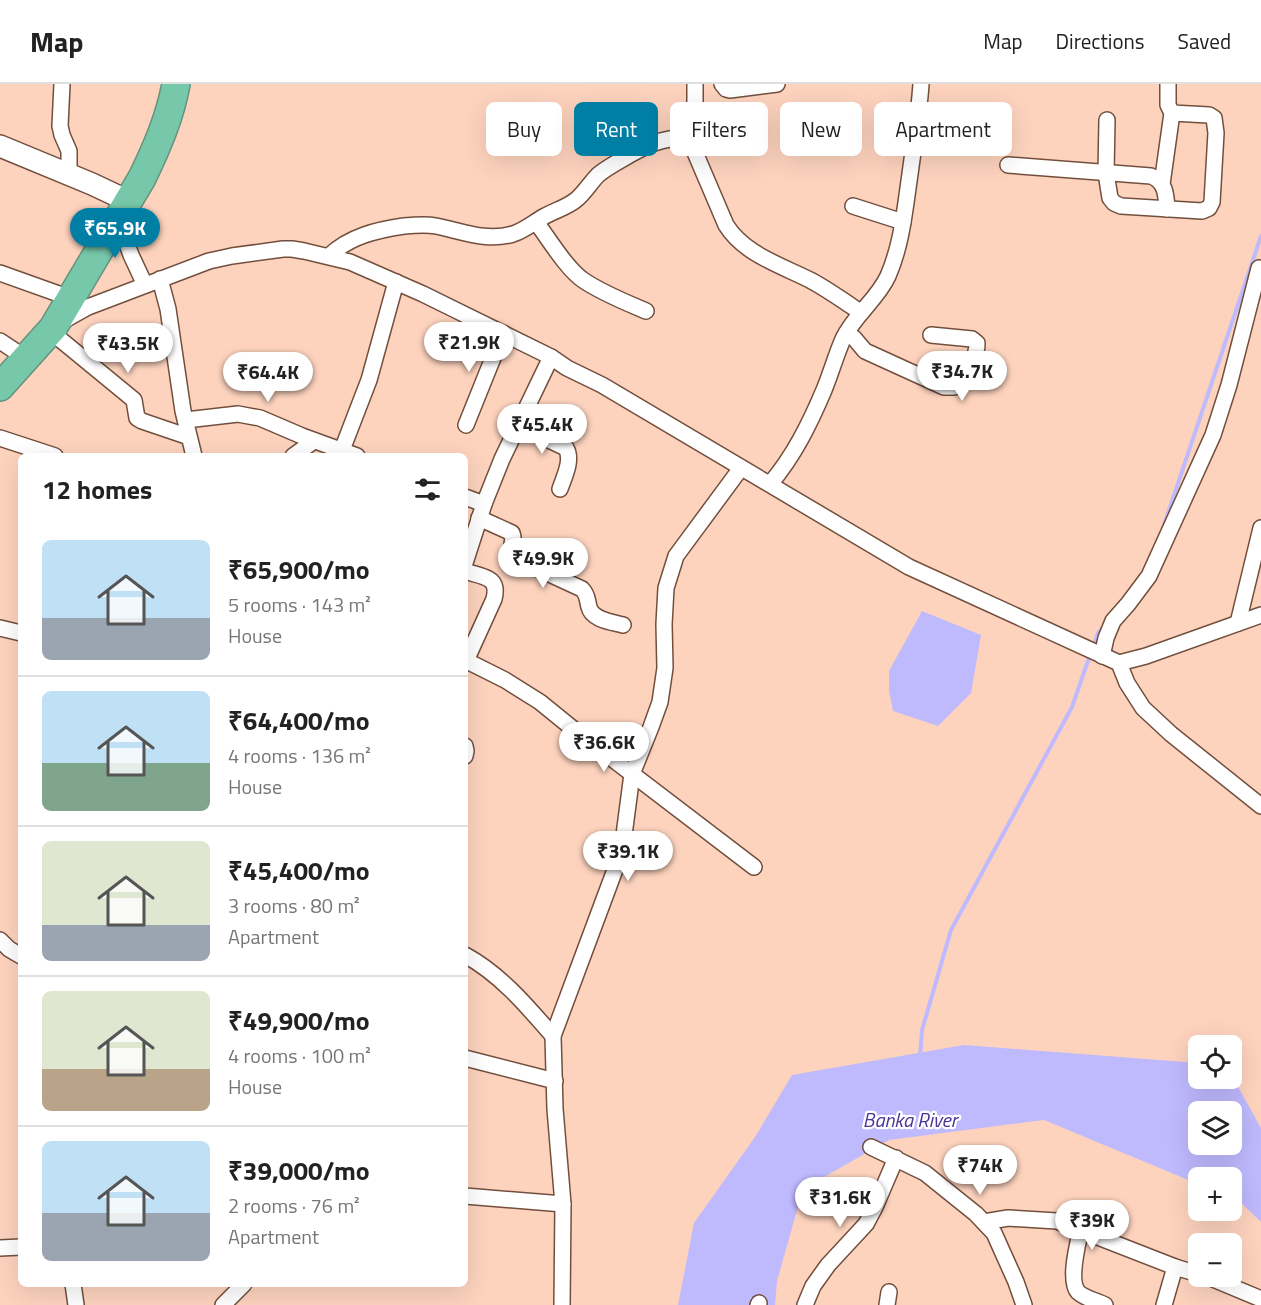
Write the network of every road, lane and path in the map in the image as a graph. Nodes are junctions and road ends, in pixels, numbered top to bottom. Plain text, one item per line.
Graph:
1 (62, 84) edge
2 (176, 84) edge
3 (695, 84) edge
4 (722, 84) edge
5 (777, 84) edge
6 (921, 84) edge
7 (1168, 84) edge
8 (694, 102) edge
9 (1172, 113) junction
10 (1107, 120) dead end
11 (670, 138) edge
12 (0, 146) edge
13 (696, 156) edge
14 (1008, 165) dead end
15 (1106, 173) junction
16 (69, 175) junction
17 (1162, 184) junction
18 (853, 206) dead end
19 (1167, 209) junction
20 (123, 210) junction
21 (536, 222) junction
22 (903, 222) junction
23 (329, 256) junction
24 (1259, 268) dead end
25 (0, 273) edge
26 (152, 282) junction
27 (396, 282) junction
28 (70, 298) junction
29 (1255, 310) edge
30 (646, 311) dead end
31 (860, 312) junction
32 (51, 329) junction
33 (502, 333) junction
34 (847, 333) junction
35 (931, 335) dead end
36 (0, 341) edge
37 (551, 357) junction
38 (24, 361) junction
39 (0, 387) edge
40 (186, 420) junction
41 (466, 425) dead end
42 (517, 425) junction
43 (189, 437) junction
44 (0, 438) edge
45 (320, 447) edge
46 (342, 450) junction
47 (46, 453) edge
48 (193, 453) edge
49 (302, 453) edge
50 (350, 453) edge
51 (741, 468) junction
52 (770, 484) junction
53 (560, 489) dead end
54 (468, 499) edge
55 (482, 511) junction
56 (1261, 528) edge
57 (468, 554) edge
58 (468, 572) edge
59 (1261, 615) edge
60 (1238, 623) junction
61 (623, 625) dead end
62 (0, 628) edge
63 (18, 632) edge
64 (1095, 652) junction
65 (468, 655) edge
66 (468, 662) edge
67 (1119, 663) junction
68 (632, 774) junction
69 (1261, 806) edge
70 (754, 867) dead end
71 (0, 940) edge
72 (18, 954) edge
73 (468, 957) edge
74 (553, 1036) junction
75 (468, 1059) edge
76 (555, 1081) junction
77 (871, 1148) dead end
78 (896, 1158) junction
79 (468, 1196) edge
80 (563, 1204) junction
81 (984, 1222) junction
82 (1081, 1229) junction
83 (18, 1247) edge
84 (0, 1248) edge
85 (1175, 1266) junction
86 (1188, 1271) edge
87 (73, 1287) edge
88 (241, 1287) edge
89 (1232, 1287) edge
90 (1261, 1299) edge
91 (76, 1305) edge
92 (223, 1305) edge
93 (562, 1305) edge
94 (805, 1305) edge
95 (1024, 1305) edge
96 (1105, 1305) edge
97 (1164, 1305) edge

1 - 16 street
2 - 20 highway
3 - 8 street
4 - 5 street
6 - 22 street
7 - 9 street
9 - 17 street
9 - 19 street
10 - 15 street
11 - 21 street
12 - 16 street
13 - 31 street
14 - 15 street
15 - 17 street
15 - 19 street
16 - 20 street
17 - 19 street
18 - 22 street
20 - 26 street
20 - 28 highway
21 - 23 street
21 - 30 street
22 - 31 street
23 - 26 street
23 - 27 street
24 - 29 street
25 - 28 street
26 - 32 street
26 - 40 street
27 - 33 street
27 - 46 street
28 - 32 highway
29 - 64 street
31 - 34 street
32 - 38 highway
32 - 43 street
33 - 37 street
33 - 41 street
34 - 35 street
34 - 52 street
36 - 38 street
37 - 42 street
37 - 51 street
38 - 39 highway
40 - 43 street
40 - 45 street
42 - 53 street
42 - 55 street
43 - 48 street
44 - 47 street
45 - 46 street
45 - 49 street
46 - 50 street
51 - 52 street
51 - 68 street
52 - 64 street
54 - 55 street
55 - 57 street
55 - 61 street
56 - 60 street
58 - 65 street
59 - 60 street
60 - 67 street
62 - 63 street
64 - 67 street
66 - 68 street
67 - 69 street
68 - 70 street
68 - 74 street
71 - 72 street
73 - 74 street
74 - 76 street
75 - 76 street
76 - 80 street
77 - 78 street
78 - 81 street
78 - 94 street
79 - 80 street
80 - 93 street
81 - 82 street
81 - 95 street
82 - 85 street
82 - 96 street
83 - 84 street
85 - 86 street
85 - 97 street
87 - 91 street
88 - 92 street
89 - 90 street

